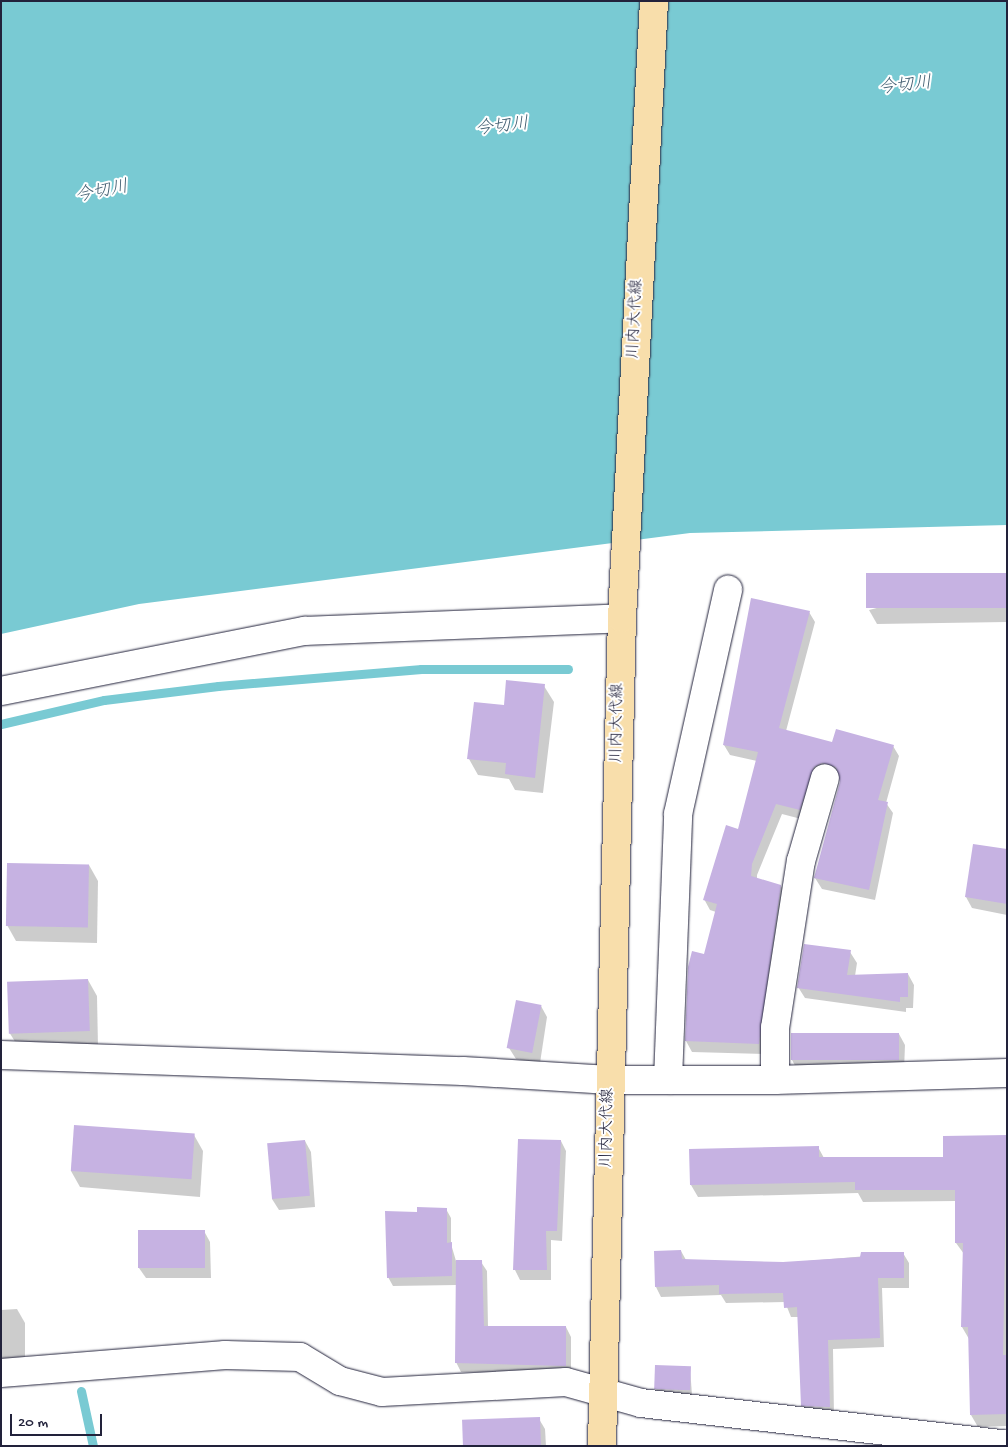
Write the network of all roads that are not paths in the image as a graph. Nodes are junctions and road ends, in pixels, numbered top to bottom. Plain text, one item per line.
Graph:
1 (654, 1) edge
2 (728, 590) dead end
3 (622, 618) junction
4 (1, 690) edge
5 (824, 778) dead end
6 (1, 1055) edge
7 (1007, 1073) edge
8 (610, 1080) junction
9 (668, 1080) junction
10 (775, 1080) junction
11 (1, 1373) edge
12 (604, 1393) junction
13 (1007, 1445) edge
14 (602, 1446) edge

1 - 3 main road, 川内大代線
2 - 9 street
3 - 4 street
3 - 8 main road, 川内大代線
5 - 10 street
6 - 8 street
7 - 10 street
8 - 9 street
8 - 12 main road, 川内大代線
9 - 10 street
11 - 12 street
12 - 13 street
12 - 14 main road, 川内大代線

